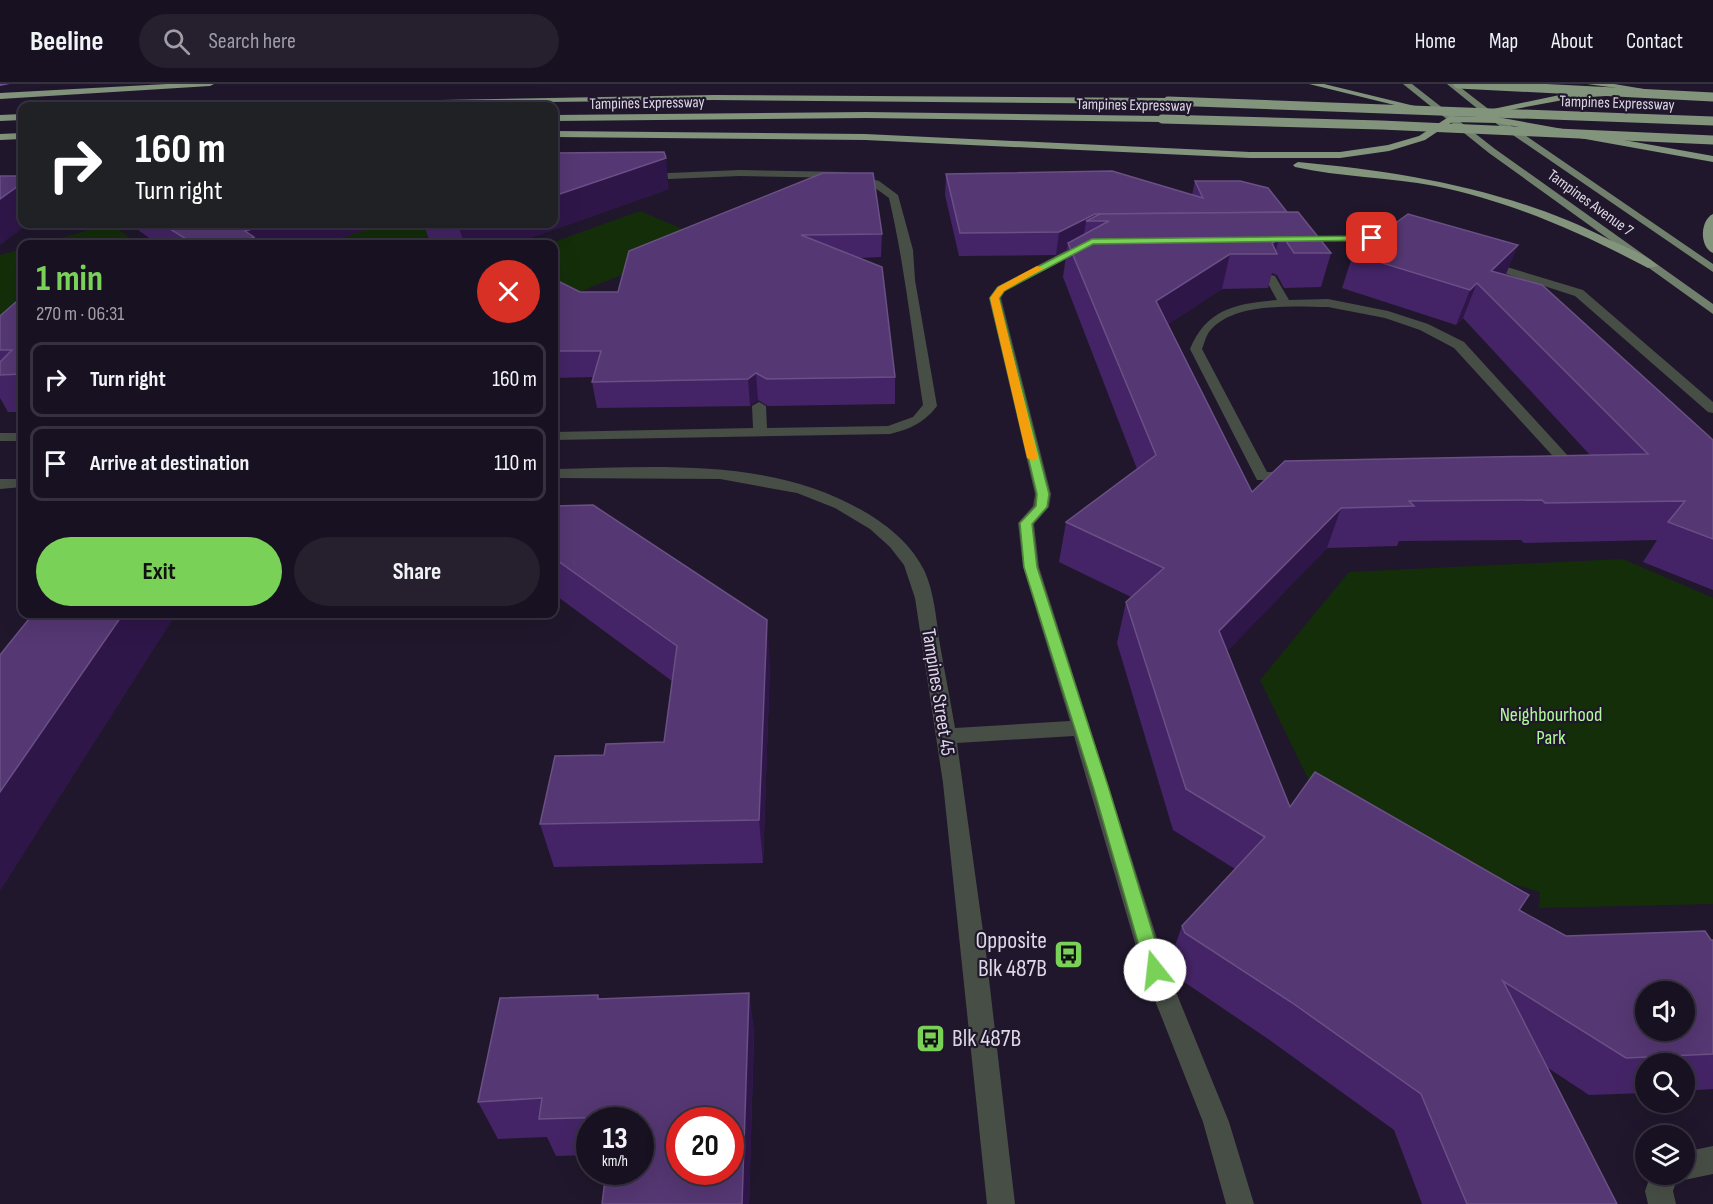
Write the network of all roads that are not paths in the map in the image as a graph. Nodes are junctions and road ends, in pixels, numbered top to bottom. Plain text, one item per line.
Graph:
1 (210, 84) edge
2 (1313, 84) edge
3 (1407, 84) edge
4 (1451, 84) edge
5 (1458, 84) edge
6 (1591, 84) edge
7 (582, 89) dead end
8 (1686, 94) junction
9 (0, 96) edge
10 (1713, 96) edge
11 (278, 102) edge
12 (422, 102) edge
13 (1440, 112) junction
14 (1488, 113) junction
15 (18, 117) edge
16 (0, 118) edge
17 (558, 118) edge
18 (1450, 119) junction
19 (1497, 120) junction
20 (1713, 121) edge
21 (558, 134) edge
22 (18, 138) edge
23 (0, 139) edge
24 (1713, 140) edge
25 (1090, 147) junction
26 (1713, 159) edge
27 (636, 177) edge
28 (1713, 217) edge
29 (1278, 240) edge
30 (1098, 241) edge
31 (1411, 242) edge
32 (1713, 250) edge
33 (1470, 260) edge
34 (1652, 266) junction
35 (1713, 269) edge
36 (1271, 278) edge
37 (1286, 305) junction
38 (1713, 310) edge
39 (759, 406) edge
40 (1713, 409) edge
41 (760, 433) junction
42 (558, 436) edge
43 (0, 437) edge
44 (18, 437) edge
45 (558, 474) edge
46 (18, 483) edge
47 (0, 484) edge
48 (1081, 728) junction
49 (947, 736) junction
50 (1713, 1160) edge
51 (1695, 1164) edge
52 (1661, 1185) edge
53 (1001, 1204) edge
54 (1240, 1204) edge
55 (1662, 1204) edge

1 - 9 highway
2 - 13 highway
3 - 13 main road, Tampines Avenue 7
4 - 14 main road, Tampines Avenue 7
5 - 10 highway, bridge
6 - 8 highway
7 - 11 highway
8 - 10 highway
8 - 14 highway
12 - 20 highway, Tampines Expressway, bridge
13 - 14 highway
13 - 18 main road, Tampines Avenue 7
14 - 19 main road, Tampines Avenue 7
15 - 16 highway
17 - 24 highway, Tampines Expressway, bridge
18 - 19 highway
18 - 25 highway
18 - 34 main road, Tampines Avenue 7
19 - 26 highway
19 - 35 main road, Tampines Avenue 7
21 - 25 highway
22 - 23 highway
25 - 34 highway
27 - 41 street
28 - 32 highway
29 - 31 street
30 - 48 street
33 - 40 street
34 - 38 main road, Tampines Avenue 7
36 - 37 street
37 - 37 street
39 - 41 street
41 - 42 street
43 - 44 street
45 - 49 street, Tampines Street 45
46 - 47 street
48 - 49 street
48 - 54 street
49 - 53 street, Tampines Street 45
50 - 51 street
52 - 55 street

